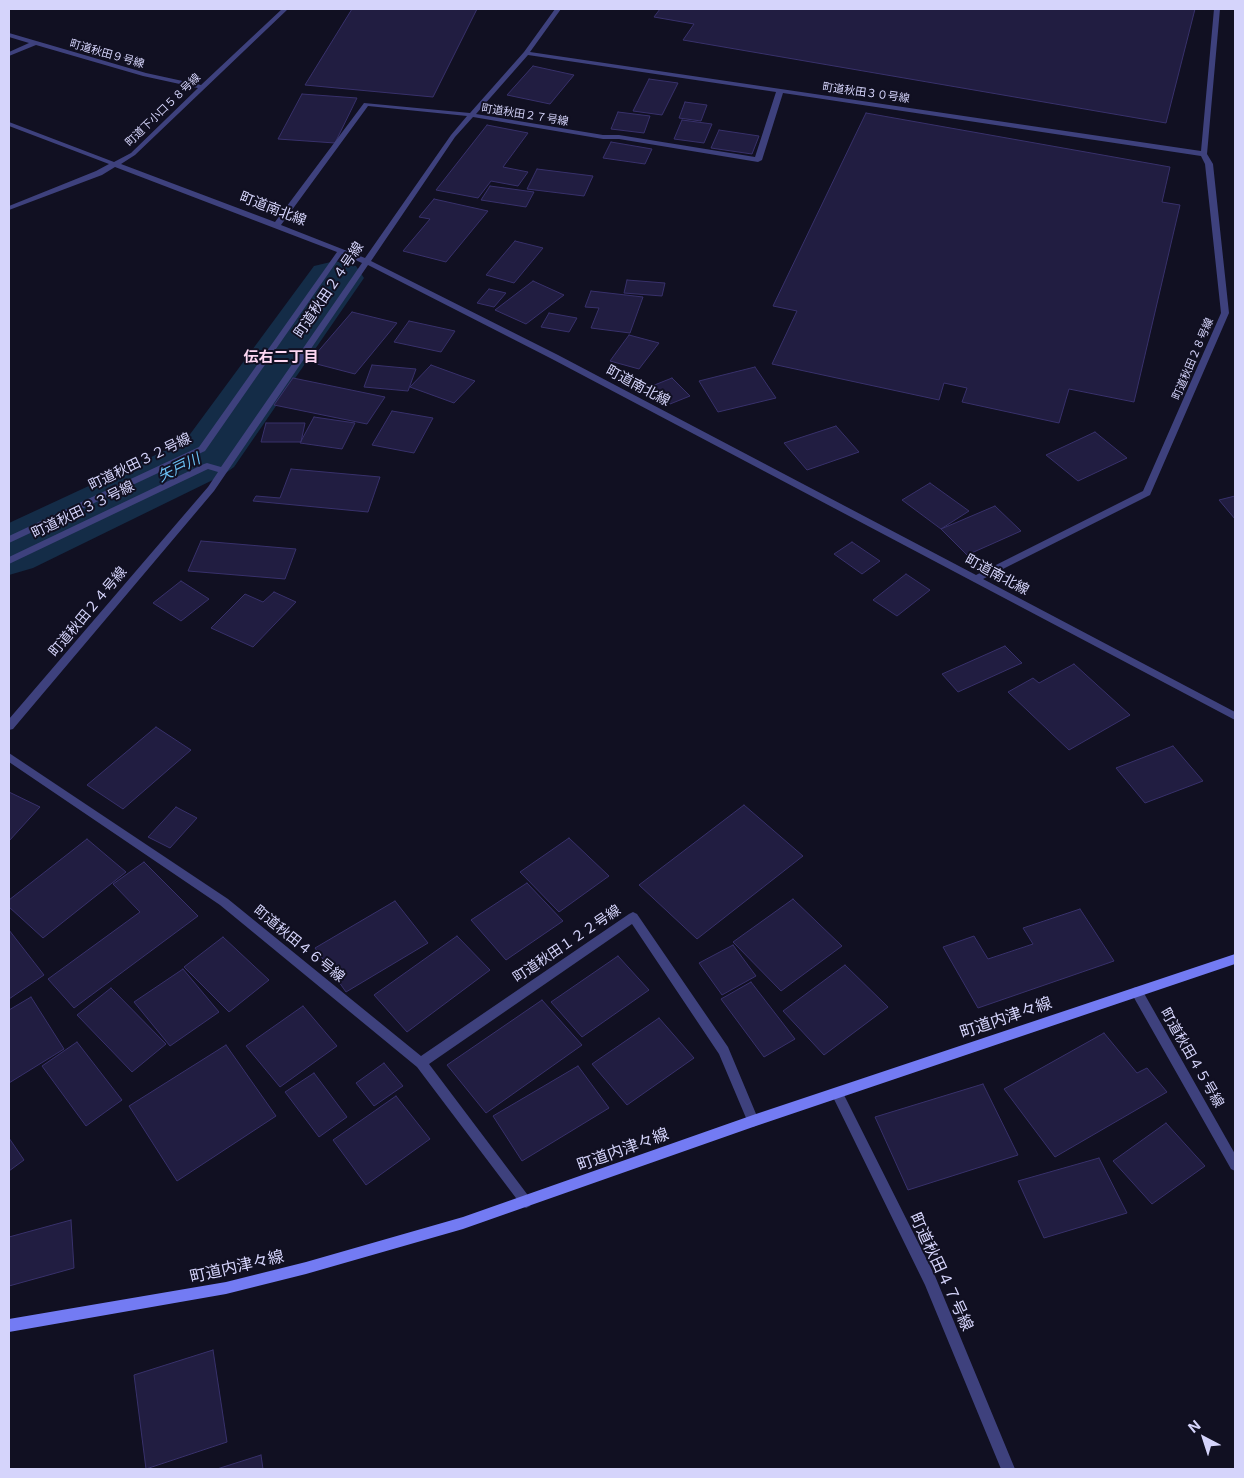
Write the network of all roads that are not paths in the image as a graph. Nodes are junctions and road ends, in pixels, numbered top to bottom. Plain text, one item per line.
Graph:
1 (285, 9) edge
2 (558, 9) edge
3 (1217, 9) edge
4 (9, 35) edge
5 (35, 43) junction
6 (526, 53) junction
7 (9, 54) edge
8 (201, 87) junction
9 (780, 91) junction
10 (471, 116) junction
11 (9, 124) edge
12 (1204, 154) junction
13 (118, 164) junction
14 (9, 208) edge
15 (277, 225) junction
16 (341, 251) junction
17 (366, 261) junction
18 (224, 470) junction
19 (9, 540) edge
20 (9, 561) edge
21 (976, 579) junction
22 (1235, 716) edge
23 (9, 726) edge
24 (9, 757) edge
25 (1235, 959) edge
26 (1137, 992) junction
27 (420, 1063) junction
28 (837, 1093) junction
29 (753, 1121) junction
30 (1235, 1165) edge
31 (526, 1202) junction
32 (9, 1326) edge
33 (1008, 1469) edge

1 - 8 street, 町道下小口５８号線
2 - 6 street, 町道秋田２４号線
3 - 12 street, 町道秋田２８号線
4 - 5 street, 町道秋田９号線
5 - 7 street
5 - 8 street, 町道秋田９号線
6 - 9 street, 町道秋田３０号線
6 - 10 street, 町道秋田２４号線
8 - 13 street, 町道下小口５８号線
9 - 10 street, 町道秋田２７号線
9 - 12 street, 町道秋田３０号線
10 - 15 street, 町道秋田２７号線
10 - 17 street, 町道秋田２４号線
11 - 13 street, 町道南北線
12 - 21 street, 町道秋田２８号線
13 - 14 street, 町道下小口５８号線
13 - 15 street, 町道南北線
15 - 16 street, 町道南北線
16 - 17 street, 町道南北線
16 - 19 street, 町道秋田３２号線
17 - 18 street, 町道秋田２４号線
17 - 21 street, 町道南北線
18 - 20 street, 町道秋田３３号線
18 - 23 street, 町道秋田２４号線
21 - 22 street, 町道南北線
24 - 27 street, 町道秋田４６号線
25 - 26 street, 町道内津々線
26 - 28 street, 町道内津々線
26 - 30 street, 町道秋田４５号線
27 - 29 street, 町道秋田１２２号線
27 - 31 street, 町道秋田４６号線
28 - 29 street, 町道内津々線
28 - 33 street, 町道秋田４７号線
29 - 31 street, 町道内津々線
31 - 32 street, 町道内津々線

